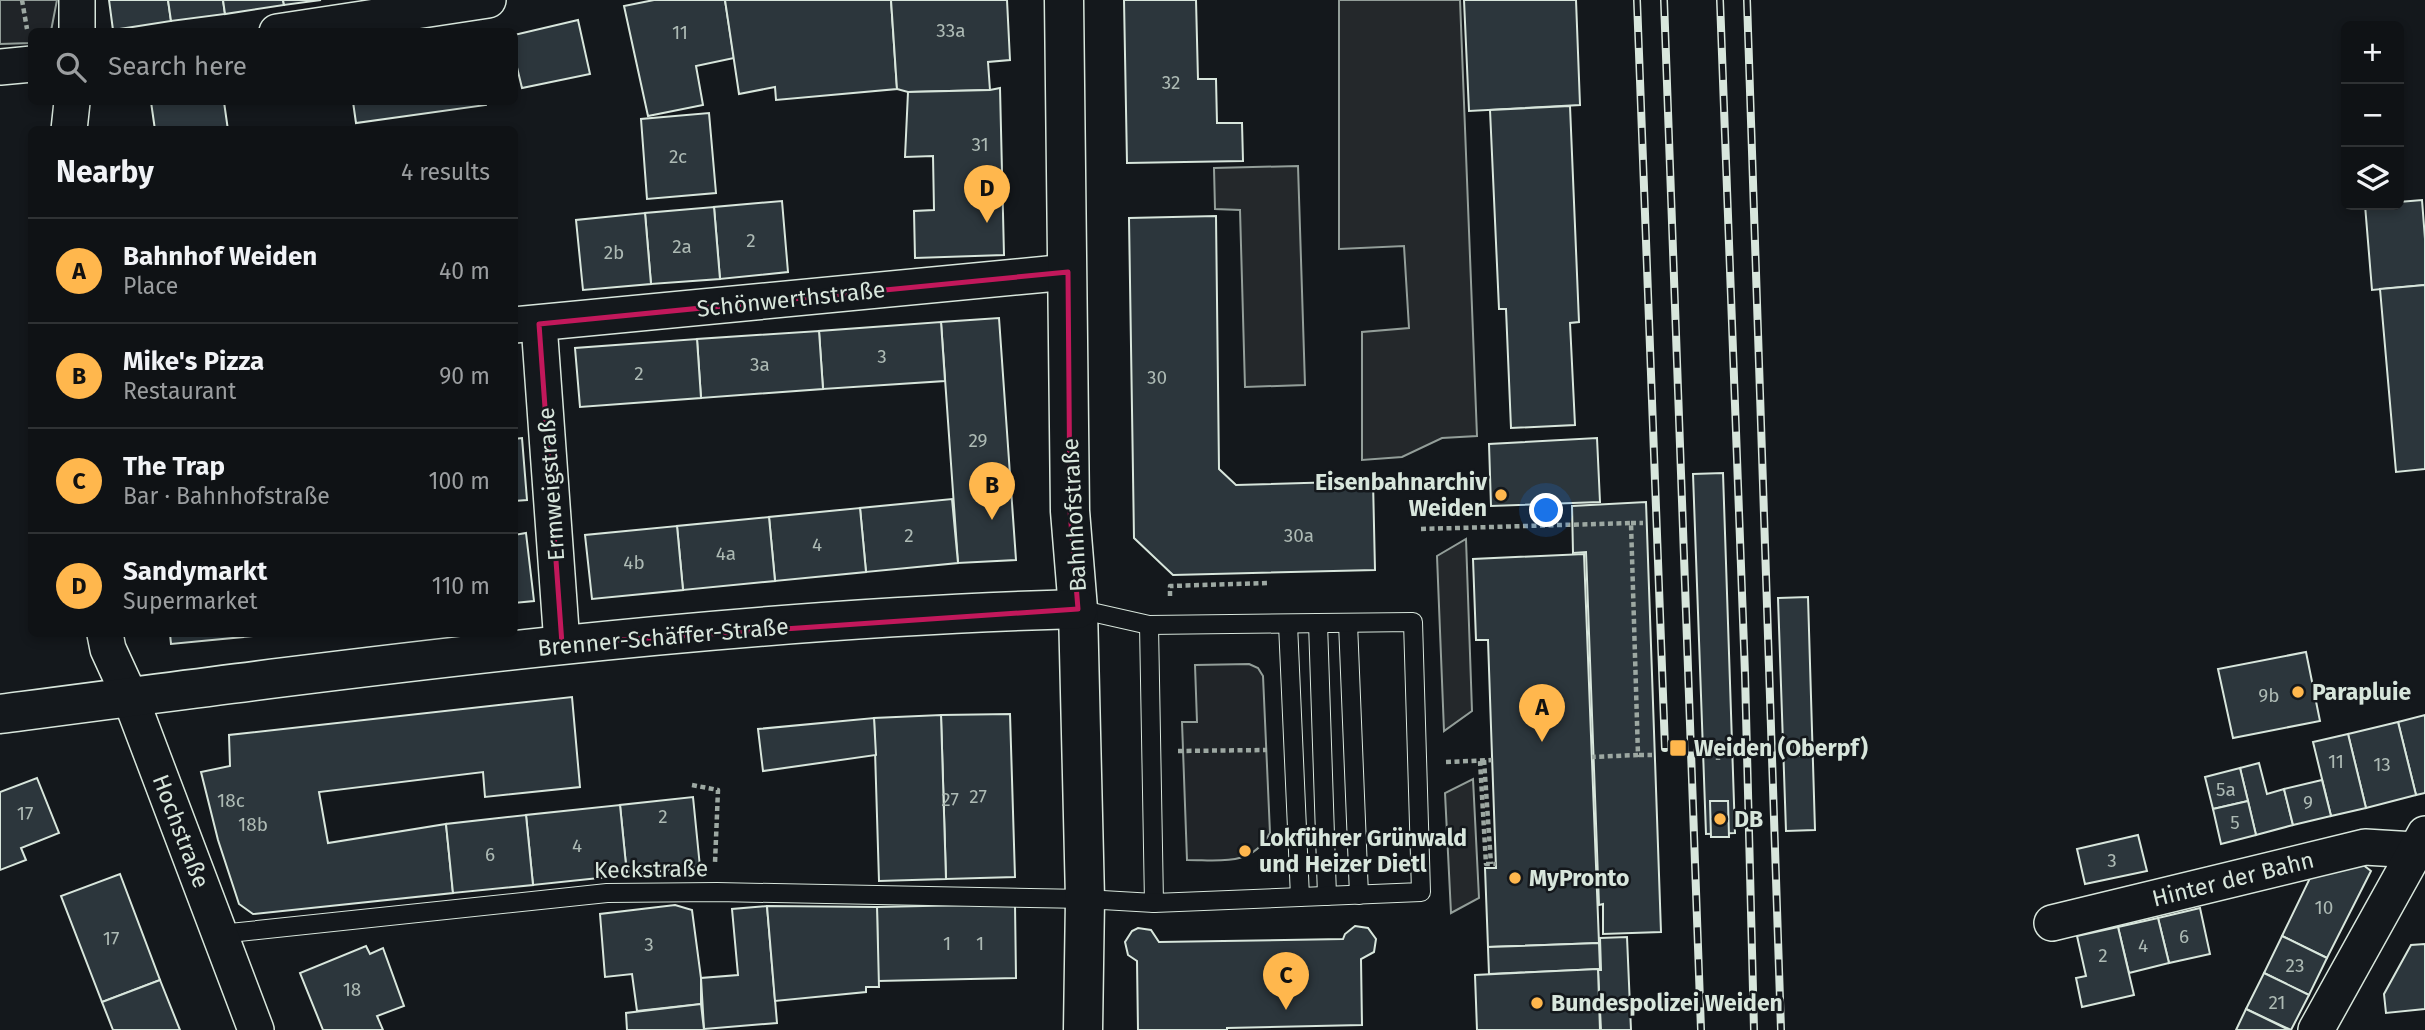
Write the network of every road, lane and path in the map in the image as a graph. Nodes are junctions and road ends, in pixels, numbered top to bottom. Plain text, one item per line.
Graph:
1 (78, 0) edge
2 (488, 0) edge
3 (1064, 0) edge
4 (77, 28) edge
5 (303, 28) edge
6 (28, 64) edge
7 (0, 67) edge
8 (72, 105) edge
9 (69, 126) edge
10 (1068, 272) junction
11 (527, 325) edge
12 (1544, 504) dead end
13 (1631, 523) junction
14 (1643, 523) dead end
15 (1545, 526) junction
16 (1421, 529) dead end
17 (1078, 609) junction
18 (1318, 623) junction
19 (1348, 623) junction
20 (1288, 624) junction
21 (1149, 625) junction
22 (106, 637) edge
23 (562, 644) junction
24 (130, 697) junction
25 (0, 714) edge
26 (1811, 746) dead end
27 (1785, 747) dead end
28 (1798, 747) junction
29 (1703, 750) dead end
30 (1718, 750) junction
31 (1733, 750) dead end
32 (1639, 755) junction
33 (1652, 755) dead end
34 (1592, 757) dead end
35 (1799, 757) dead end
36 (1482, 760) junction
37 (1492, 760) dead end
38 (1718, 760) dead end
39 (1417, 763) junction
40 (692, 785) dead end
41 (2420, 842) edge
42 (1493, 864) dead end
43 (717, 892) junction
44 (1359, 895) junction
45 (1327, 896) junction
46 (1300, 897) junction
47 (1085, 899) junction
48 (1154, 903) junction
49 (2052, 923) dead end
50 (220, 934) junction
51 (256, 1030) edge
52 (1083, 1030) edge
53 (2316, 1030) edge

1 - 4 street
2 - 5 street
3 - 10 main road, Bahnhofstraße
6 - 7 street
8 - 9 street
10 - 11 street, Schönwerthstraße
10 - 17 main road, Bahnhofstraße
11 - 23 street, Ermweigstraße
12 - 15 path
13 - 14 path
13 - 15 path
13 - 32 path
15 - 16 path
17 - 21 lane
17 - 23 main road, Brenner-Schäffer-Straße
17 - 47 main road, Bahnhofstraße
18 - 19 lane
18 - 20 lane
18 - 45 lane
19 - 39 lane
19 - 44 lane
20 - 21 lane
20 - 46 lane
21 - 48 lane
22 - 24 street, Hochstraße
23 - 24 main road, Brenner-Schäffer-Straße
24 - 25 main road, Brenner-Schäffer-Straße
24 - 50 street, Hochstraße
26 - 28 path
27 - 28 path
28 - 35 path
29 - 30 path
30 - 31 path
30 - 38 path
32 - 33 path
32 - 34 path
36 - 37 path
36 - 39 path
36 - 42 path
39 - 44 lane, Keckstraße
40 - 43 path
41 - 49 street, Hinter der Bahn
41 - 53 street
43 - 47 lane, Keckstraße
43 - 50 lane, Keckstraße
44 - 45 lane, Keckstraße
45 - 46 lane, Keckstraße
46 - 48 lane, Keckstraße
47 - 48 lane, Keckstraße
47 - 52 main road, Bahnhofstraße
50 - 51 street, Hochstraße

